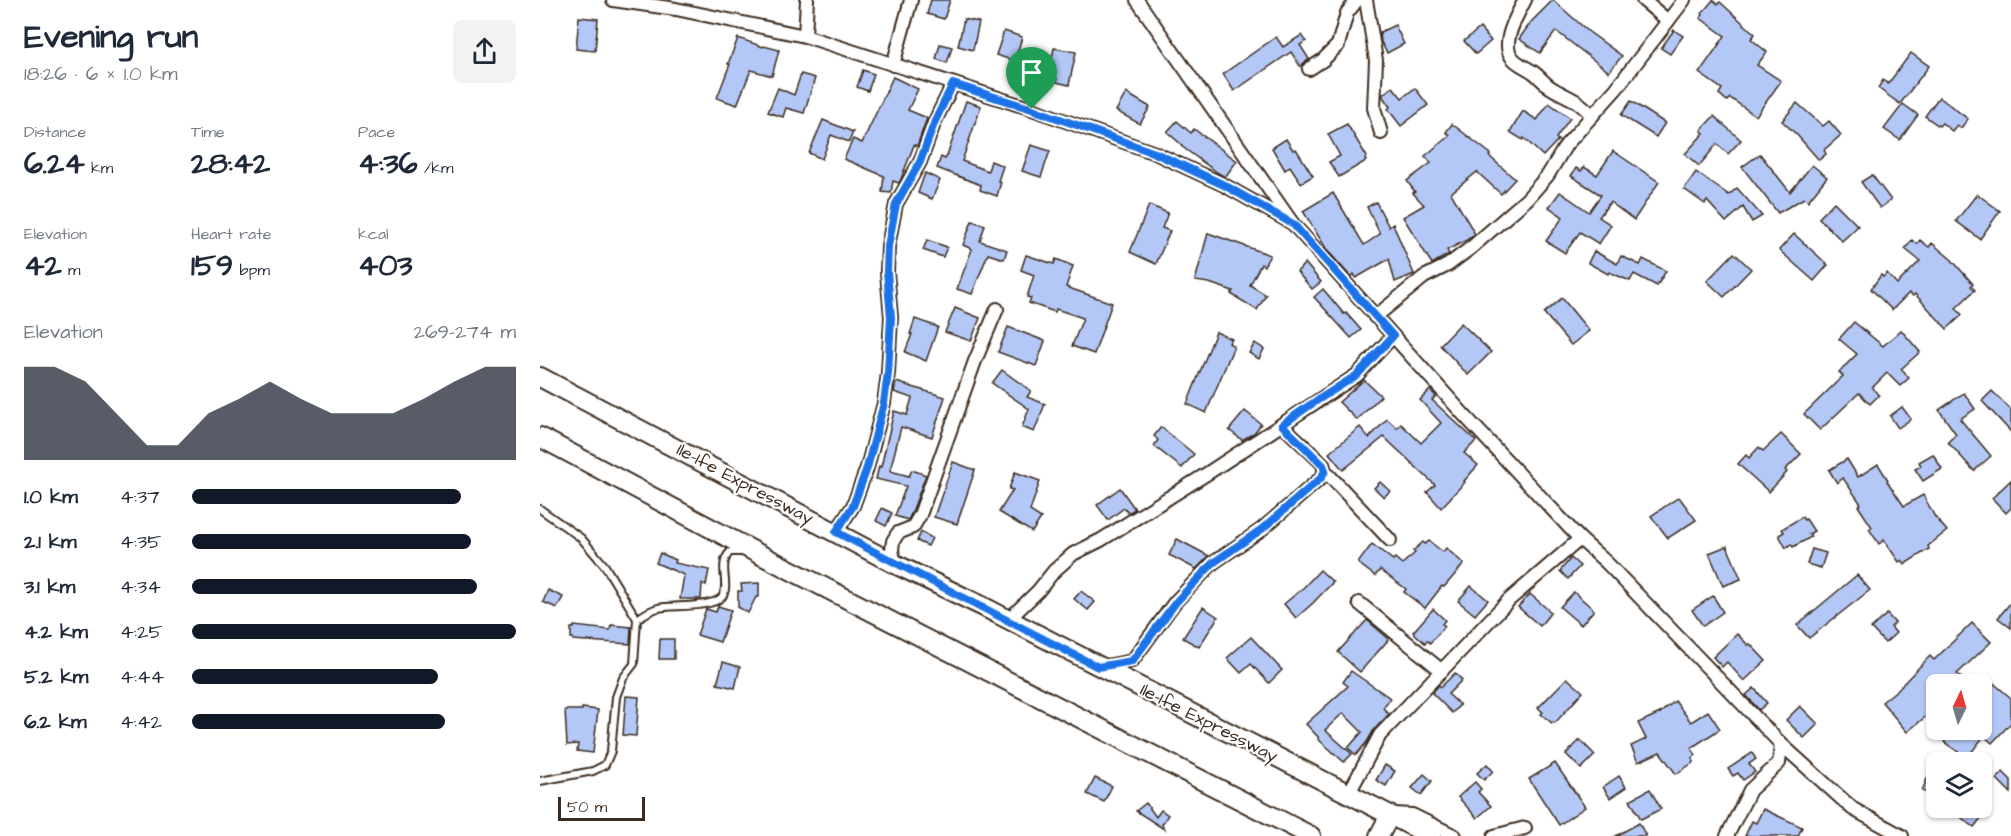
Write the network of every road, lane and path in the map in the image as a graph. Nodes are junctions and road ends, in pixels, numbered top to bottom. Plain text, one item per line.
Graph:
1 (619, 0) edge
2 (807, 0) edge
3 (911, 0) edge
4 (1137, 0) edge
5 (1357, 0) edge
6 (1366, 0) edge
7 (1525, 0) edge
8 (1643, 0) edge
9 (1684, 0) edge
10 (1668, 21) junction
11 (806, 36) junction
12 (893, 65) junction
13 (1309, 69) dead end
14 (953, 84) junction
15 (1592, 116) junction
16 (1381, 133) dead end
17 (1293, 224) junction
18 (997, 309) dead end
19 (1375, 317) junction
20 (1393, 336) junction
21 (542, 383) edge
22 (1282, 425) junction
23 (540, 437) edge
24 (1325, 471) junction
25 (540, 509) edge
26 (836, 532) junction
27 (1580, 539) junction
28 (1390, 540) dead end
29 (759, 554) junction
30 (895, 564) junction
31 (1359, 603) dead end
32 (636, 619) junction
33 (1008, 620) junction
34 (1098, 667) junction
35 (1442, 671) junction
36 (1781, 744) junction
37 (540, 781) edge
38 (1349, 793) junction
39 (1390, 814) junction
40 (1525, 828) dead end
41 (1311, 836) edge
42 (1379, 836) edge
43 (1431, 836) edge
44 (1455, 836) edge
45 (1494, 836) edge
46 (1727, 836) edge
47 (1902, 836) edge

1 - 11 street
2 - 11 street
3 - 12 street
4 - 17 street
5 - 13 street
6 - 16 street
7 - 15 street
8 - 10 street
9 - 10 street
10 - 15 street
11 - 12 street
12 - 14 street
14 - 17 street
14 - 26 street
15 - 19 street
17 - 19 street
18 - 30 street
19 - 20 street
20 - 22 street
20 - 27 street
21 - 26 main road, Ile-Ife Expressway
22 - 24 street
22 - 33 street
23 - 29 main road
24 - 28 street
24 - 34 street
25 - 32 lane
26 - 30 main road, Ile-Ife Expressway
27 - 35 street
27 - 36 street
29 - 32 lane
29 - 41 main road
30 - 33 main road, Ile-Ife Expressway
31 - 35 street
32 - 37 lane
33 - 34 main road, Ile-Ife Expressway
34 - 38 main road, Ile-Ife Expressway
35 - 38 street
36 - 46 street
36 - 47 street
38 - 39 main road, Ile-Ife Expressway
39 - 42 main road
39 - 43 main road, Ile-Ife Expressway
39 - 44 street
40 - 45 street

